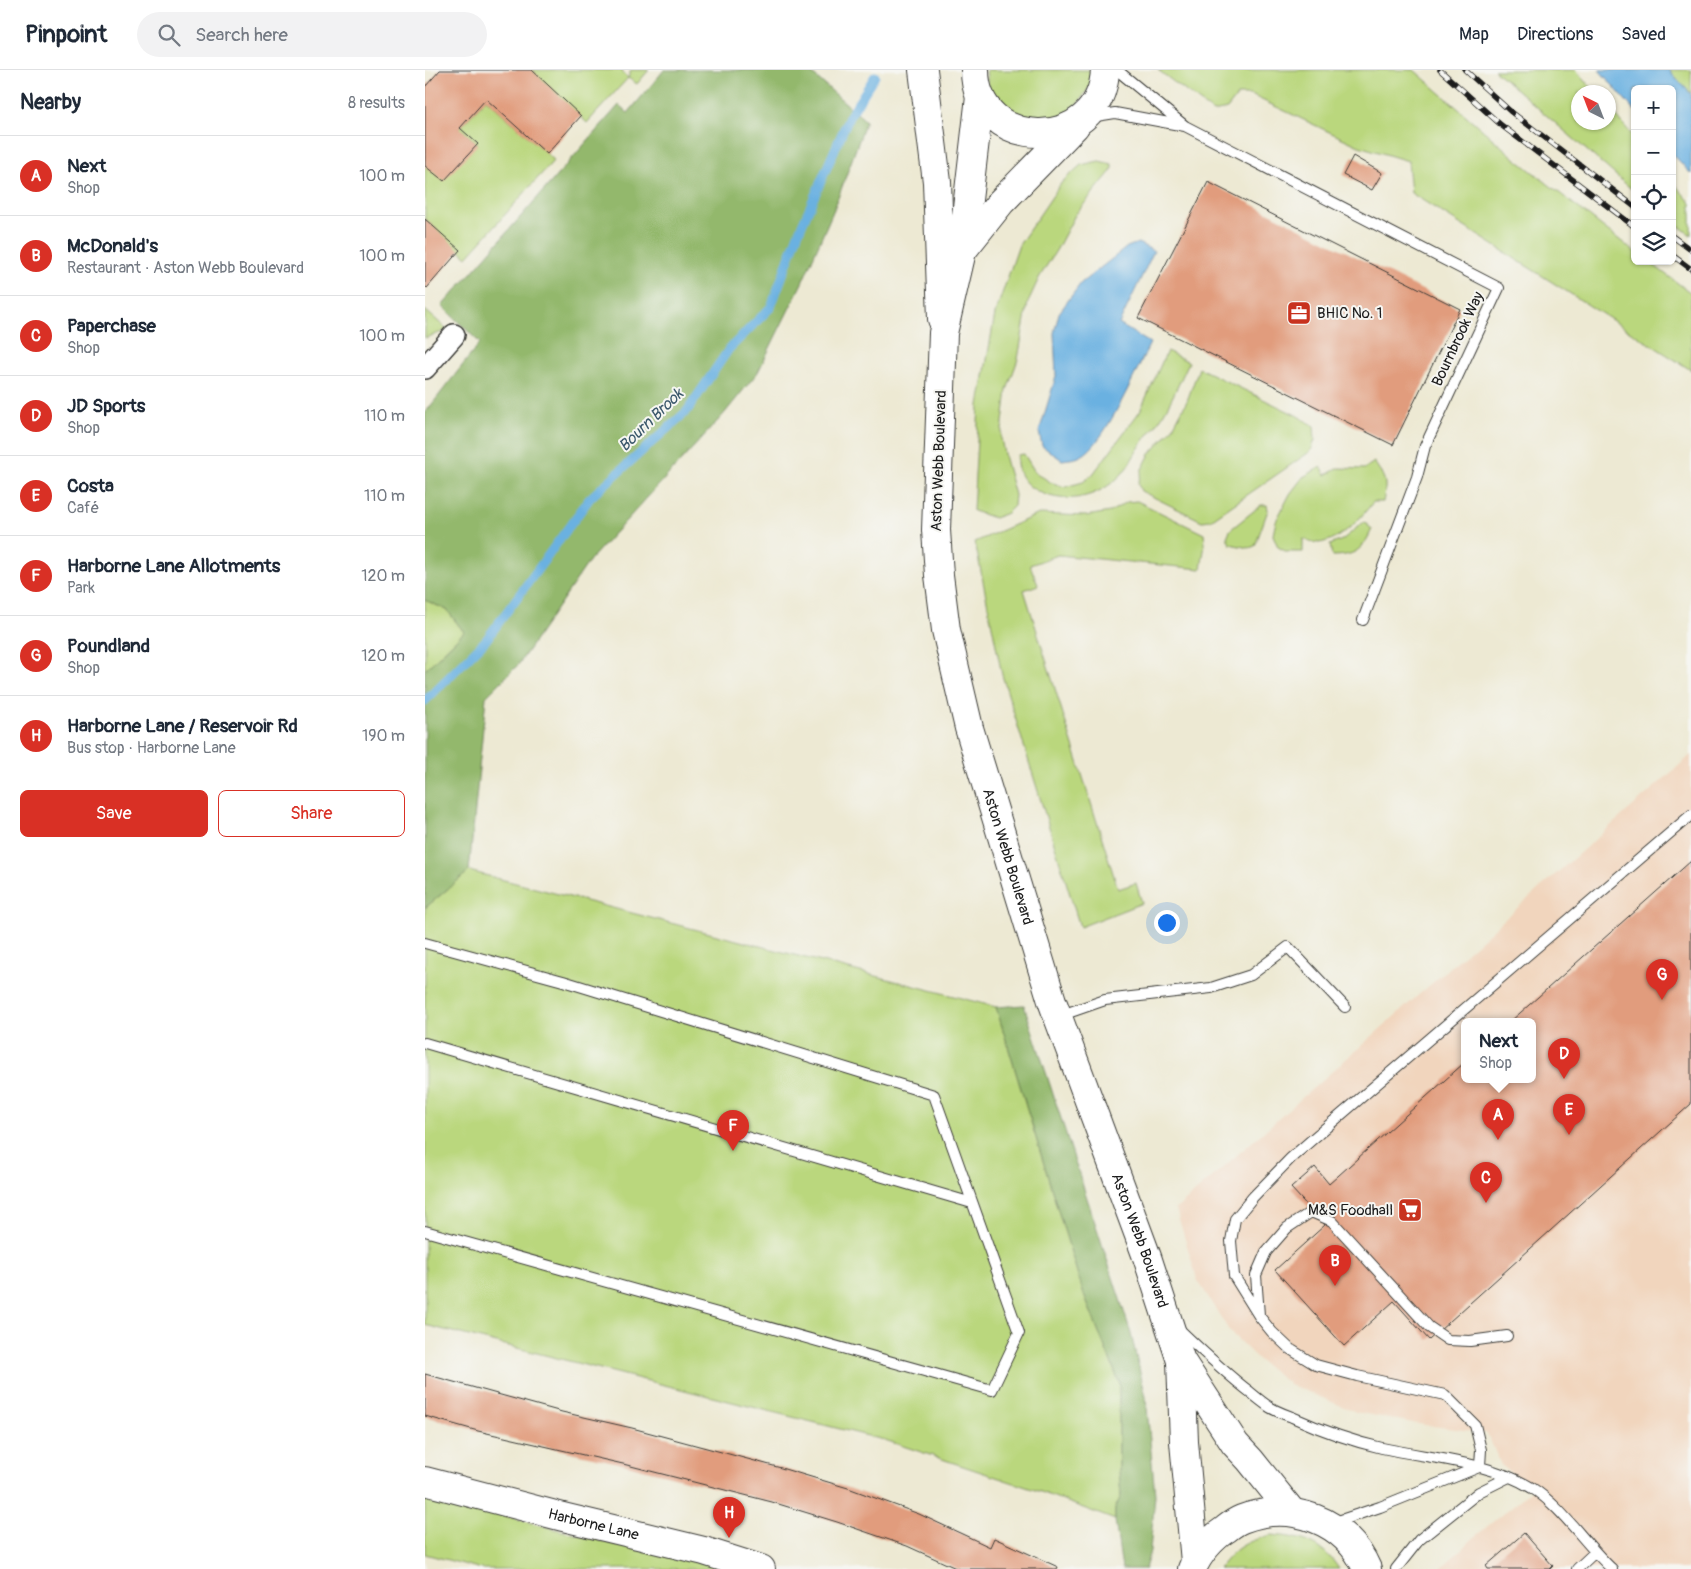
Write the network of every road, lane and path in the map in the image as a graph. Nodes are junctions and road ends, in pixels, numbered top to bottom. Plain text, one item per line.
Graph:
1 (923, 70) edge
2 (1105, 70) edge
3 (1117, 70) edge
4 (975, 79) edge
5 (1082, 119) junction
6 (1185, 126) junction
7 (962, 251) junction
8 (943, 333) junction
9 (454, 335) dead end
10 (425, 368) edge
11 (1363, 620) dead end
12 (1691, 815) edge
13 (425, 943) edge
14 (1345, 1007) dead end
15 (1058, 1016) junction
16 (425, 1043) edge
17 (972, 1203) junction
18 (425, 1231) edge
19 (1259, 1316) junction
20 (1167, 1318) junction
21 (1507, 1336) dead end
22 (1181, 1361) junction
23 (1480, 1466) junction
24 (1509, 1476) junction
25 (425, 1481) edge
26 (1291, 1511) junction
27 (1329, 1524) junction
28 (1594, 1553) junction
29 (1194, 1565) edge
30 (761, 1569) edge
31 (1367, 1569) edge
32 (1396, 1569) edge
33 (1577, 1569) edge
34 (1612, 1569) edge

1 - 8 main road, Aston Webb Boulevard
2 - 5 main road, Aston Webb Boulevard
3 - 6 lane
4 - 5 main road
4 - 7 main road, Aston Webb Boulevard
5 - 6 lane
5 - 7 main road, Aston Webb Boulevard
6 - 11 lane, Bournbrook Way
7 - 8 main road, Aston Webb Boulevard
8 - 15 main road, Aston Webb Boulevard
9 - 10 street
12 - 19 lane
13 - 17 lane
14 - 15 lane
15 - 20 main road, Aston Webb Boulevard
16 - 17 lane
17 - 18 lane
19 - 21 lane
19 - 23 lane
20 - 22 main road, Aston Webb Boulevard
20 - 23 lane
22 - 26 main road, Aston Webb Boulevard
22 - 29 main road, Aston Webb Boulevard
23 - 24 lane
23 - 27 lane
24 - 28 lane
24 - 32 lane
25 - 30 main road, Harborne Lane
26 - 27 main road
26 - 29 main road
27 - 31 main road
28 - 33 lane
28 - 34 lane

